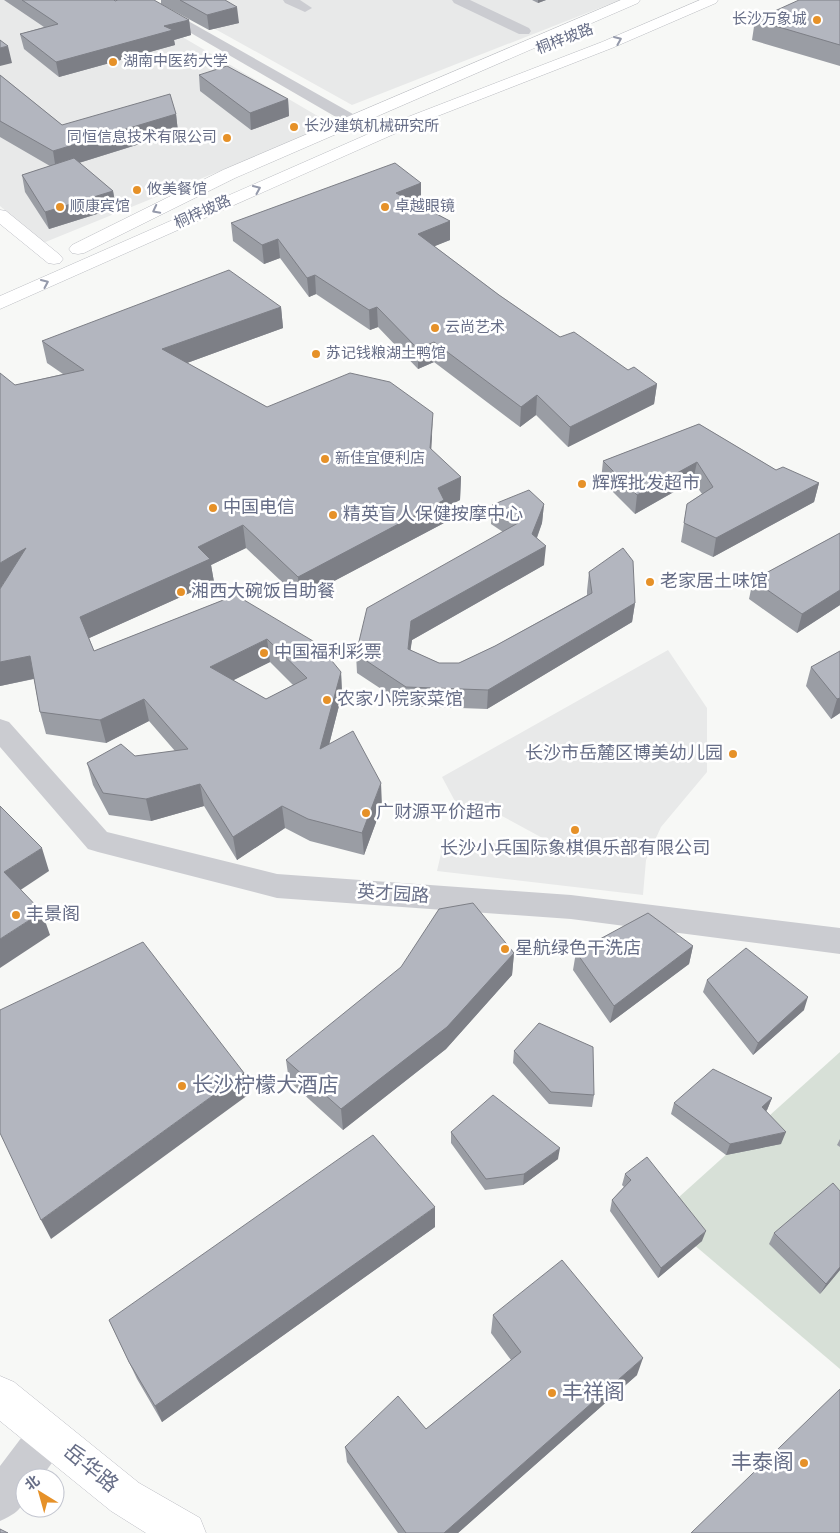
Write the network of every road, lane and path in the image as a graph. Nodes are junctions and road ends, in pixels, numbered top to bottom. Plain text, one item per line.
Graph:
1 (141, 0) edge
2 (290, 0) edge
3 (459, 0) edge
4 (680, 0) edge
5 (711, 0) edge
6 (640, 4) edge
7 (305, 8) dead end
8 (524, 31) dead end
9 (354, 121) junction
10 (406, 123) junction
11 (0, 215) edge
12 (54, 259) junction
13 (37, 266) dead end
14 (0, 303) edge
15 (0, 729) edge
16 (840, 941) edge
17 (0, 1396) edge
18 (48, 1435) junction
19 (0, 1500) edge
20 (185, 1533) edge

1 - 9 street
2 - 7 street
3 - 8 street
4 - 10 main road, 桐梓坡路
10 -> 5 main road, 桐梓坡路
6 - 9 main road, 桐梓坡路
9 -> 12 main road, 桐梓坡路
14 -> 10 main road, 桐梓坡路
11 - 12 main road
12 - 13 main road, 桐梓坡路
15 - 16 street, 英才园路
17 - 18 main road, 岳华路
18 - 19 street
18 - 20 main road, 岳华路

